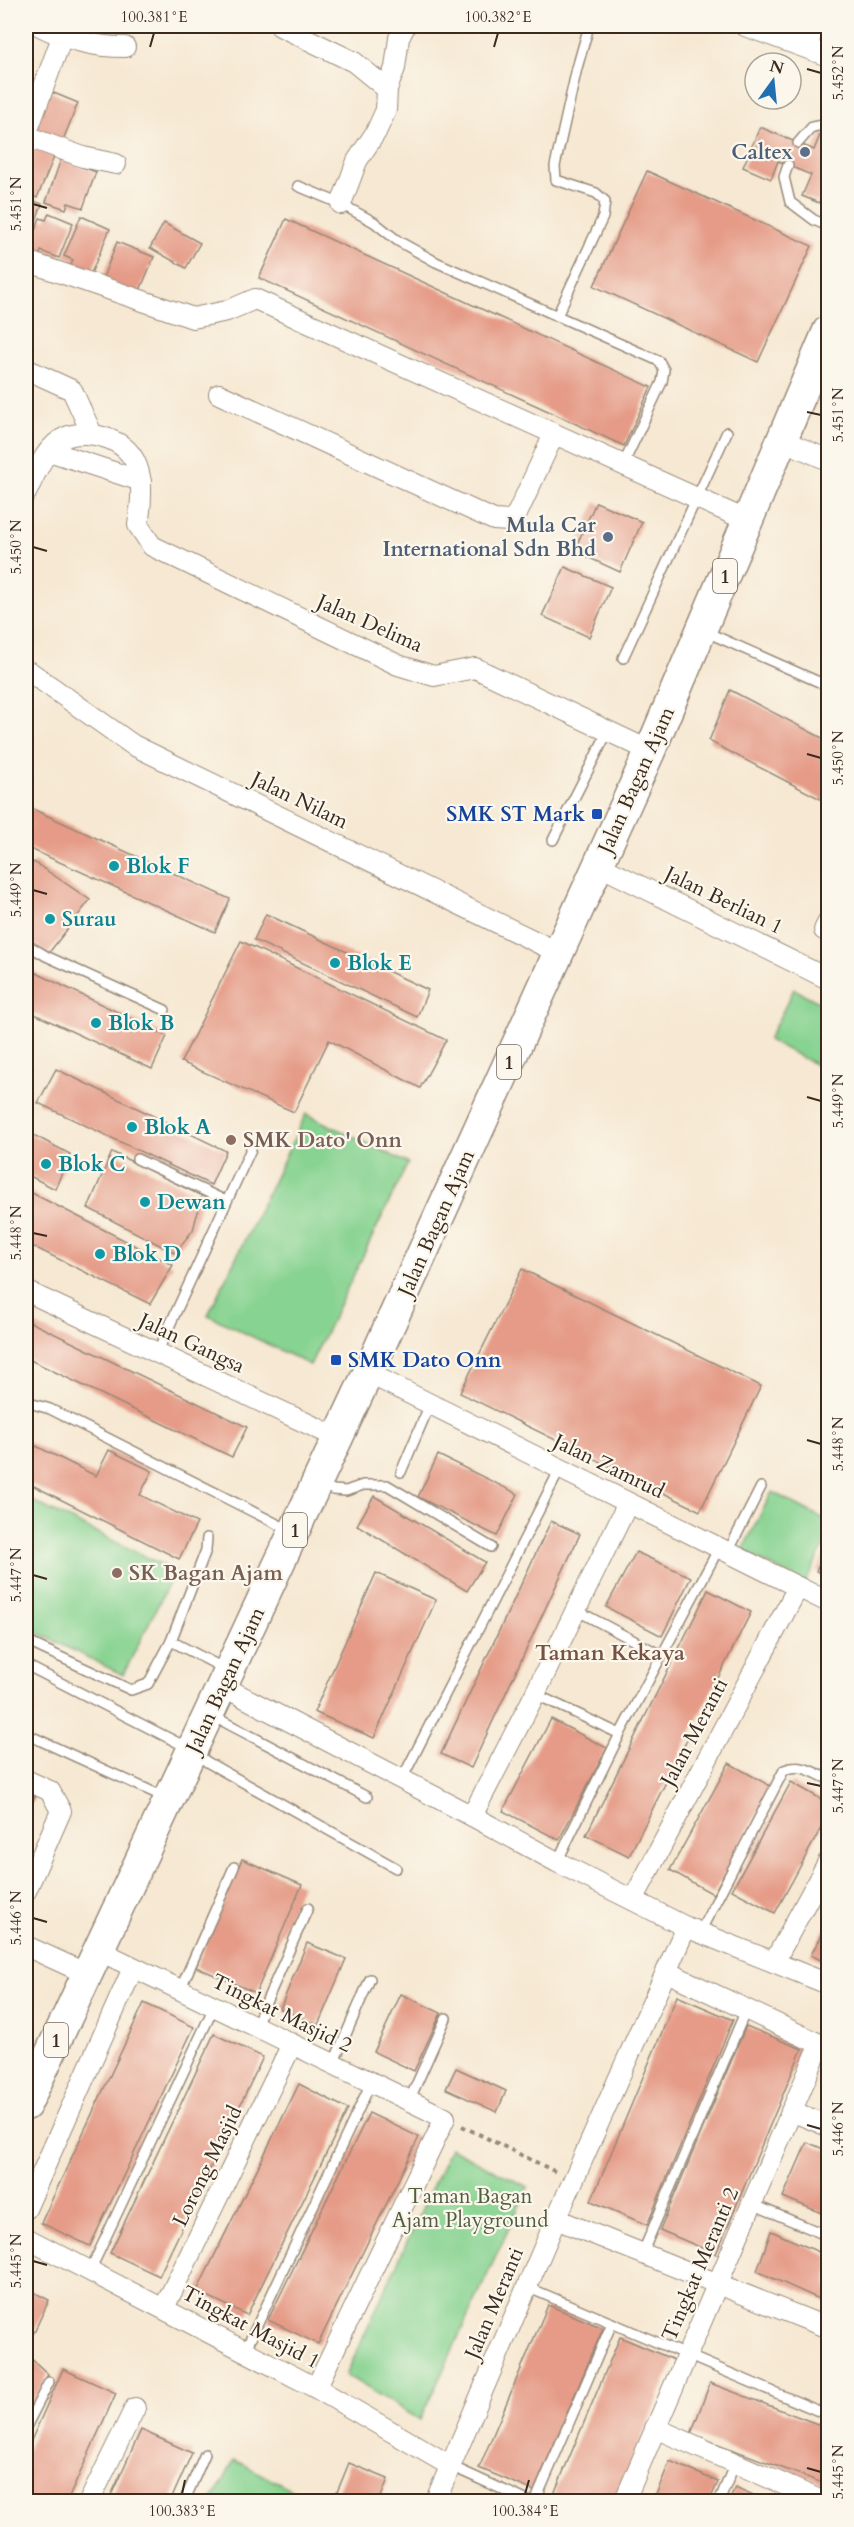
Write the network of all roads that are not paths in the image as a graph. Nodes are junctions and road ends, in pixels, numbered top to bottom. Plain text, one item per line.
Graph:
1 (40, 26) edge
2 (280, 26) edge
3 (405, 26) edge
4 (589, 26) edge
5 (746, 26) edge
6 (814, 26) edge
7 (64, 31) edge
8 (125, 46) dead end
9 (807, 48) junction
10 (828, 56) edge
11 (387, 89) junction
12 (828, 124) edge
13 (26, 135) edge
14 (798, 143) dead end
15 (116, 164) dead end
16 (788, 165) dead end
17 (298, 186) dead end
18 (341, 204) junction
19 (828, 226) edge
20 (26, 261) edge
21 (557, 316) junction
22 (828, 331) edge
23 (26, 369) edge
24 (219, 394) dead end
25 (727, 432) dead end
26 (92, 434) junction
27 (554, 434) junction
28 (782, 440) junction
29 (49, 451) junction
30 (828, 460) edge
31 (623, 465) junction
32 (139, 473) junction
33 (26, 493) edge
34 (697, 498) junction
35 (748, 521) junction
36 (702, 630) junction
37 (623, 658) dead end
38 (30, 672) dead end
39 (828, 686) edge
40 (608, 731) junction
41 (650, 751) junction
42 (553, 840) dead end
43 (598, 866) junction
44 (26, 944) edge
45 (559, 953) junction
46 (828, 979) edge
47 (165, 1010) dead end
48 (251, 1149) dead end
49 (137, 1159) dead end
50 (226, 1201) junction
51 (26, 1291) edge
52 (157, 1353) junction
53 (368, 1373) junction
54 (26, 1402) edge
55 (430, 1404) junction
56 (338, 1438) junction
57 (560, 1469) junction
58 (401, 1472) dead end
59 (317, 1483) junction
60 (761, 1487) dead end
61 (628, 1503) junction
62 (294, 1532) junction
63 (207, 1538) dead end
64 (491, 1547) dead end
65 (723, 1550) junction
66 (798, 1587) junction
67 (828, 1602) edge
68 (576, 1610) junction
69 (26, 1641) edge
70 (171, 1641) junction
71 (661, 1655) junction
72 (26, 1665) edge
73 (225, 1679) junction
74 (535, 1694) junction
75 (208, 1714) junction
76 (26, 1734) edge
77 (620, 1734) junction
78 (192, 1750) junction
79 (828, 1779) edge
80 (26, 1780) edge
81 (401, 1780) junction
82 (367, 1797) dead end
83 (169, 1800) junction
84 (472, 1816) junction
85 (557, 1862) junction
86 (828, 1862) edge
87 (234, 1867) dead end
88 (396, 1868) dead end
89 (26, 1891) edge
90 (633, 1900) junction
91 (308, 1908) dead end
92 (693, 1929) junction
93 (26, 1946) edge
94 (93, 1962) junction
95 (774, 1962) junction
96 (133, 1968) junction
97 (667, 1972) junction
98 (370, 1980) dead end
99 (828, 1984) edge
100 (180, 1990) junction
101 (214, 2007) junction
102 (746, 2010) junction
103 (446, 2018) dead end
104 (255, 2027) junction
105 (292, 2044) junction
106 (824, 2046) edge
107 (333, 2064) junction
108 (371, 2083) junction
109 (409, 2101) junction
110 (26, 2106) edge
111 (791, 2110) junction
112 (828, 2126) edge
113 (752, 2204) junction
114 (26, 2209) edge
115 (556, 2219) junction
116 (828, 2236) edge
117 (26, 2238) edge
118 (642, 2254) junction
119 (90, 2271) junction
120 (717, 2284) junction
121 (527, 2287) junction
122 (164, 2308) junction
123 (612, 2323) junction
124 (828, 2328) edge
125 (245, 2351) junction
126 (687, 2354) junction
127 (49, 2382) dead end
128 (316, 2388) junction
129 (135, 2408) dead end
130 (828, 2415) edge
131 (26, 2427) edge
132 (656, 2428) junction
133 (205, 2454) dead end
134 (735, 2463) junction
135 (451, 2466) junction
136 (814, 2500) edge
137 (89, 2502) edge
138 (184, 2502) edge
139 (435, 2502) edge
140 (530, 2502) edge
141 (535, 2502) edge
142 (624, 2502) edge
143 (719, 2502) edge

1 - 7 street
2 - 11 street
3 - 11 street
4 - 21 lane
5 - 9 street
6 - 9 street
7 - 8 street
7 - 13 street
9 - 10 street
11 - 18 street
12 - 14 lane
13 - 15 street
16 - 19 lane
17 - 18 lane
18 - 21 lane
20 - 27 street
21 - 31 lane
22 - 28 main road, Jalan Bagan Ajam / 1
23 - 26 street
24 - 27 street
25 - 34 lane
26 - 29 street
26 - 32 street
27 - 31 street
28 - 30 street
28 - 35 main road, Jalan Bagan Ajam / 1
29 - 32 street
29 - 33 street
31 - 34 street
32 - 40 street, Jalan Delima
34 - 35 street
34 - 37 lane
35 - 36 main road, Jalan Bagan Ajam / 1
36 - 39 lane
36 - 41 main road, Jalan Bagan Ajam / 1
38 - 45 street, Jalan Nilam
40 - 41 street, Jalan Delima
40 - 42 lane
41 - 43 main road, Jalan Bagan Ajam / 1
43 - 45 main road, Jalan Bagan Ajam / 1
43 - 46 street, Jalan Berlian 1
44 - 47 lane
45 - 53 main road, Jalan Bagan Ajam / 1
48 - 50 lane
49 - 50 lane
50 - 52 lane
51 - 52 street, Jalan Gangsa
52 - 56 street, Jalan Gangsa
53 - 55 street, Jalan Zamrud
53 - 56 main road, Jalan Bagan Ajam / 1
54 - 62 lane
55 - 57 street, Jalan Zamrud
55 - 58 lane
56 - 59 main road, Jalan Bagan Ajam / 1
57 - 61 street, Jalan Zamrud
57 - 81 lane
59 - 62 main road, Jalan Bagan Ajam / 1
59 - 64 lane
60 - 65 lane
61 - 65 street, Jalan Zamrud
61 - 68 street
62 - 73 main road, Jalan Bagan Ajam / 1
63 - 70 lane
65 - 66 street, Jalan Zamrud
65 - 71 lane
66 - 67 street, Jalan Zamrud
66 - 90 street, Jalan Meranti
68 - 71 lane
68 - 74 street
69 - 70 lane
70 - 73 lane
71 - 77 lane
72 - 78 lane
73 - 75 main road, Jalan Bagan Ajam / 1
73 - 81 street
74 - 77 lane
74 - 84 street
75 - 78 main road, Jalan Bagan Ajam / 1
75 - 82 lane
76 - 83 lane
77 - 85 lane
78 - 83 main road, Jalan Bagan Ajam / 1
78 - 88 lane
79 - 92 lane
80 - 89 street
81 - 84 street
83 - 94 main road, Jalan Bagan Ajam / 1
84 - 85 street
85 - 90 street
86 - 95 street
87 - 100 lane
90 - 92 street
91 - 104 lane
92 - 95 street
92 - 97 street, Jalan Meranti
93 - 94 street, Tingkat Masjid 2
94 - 96 street, Tingkat Masjid 2
94 - 110 main road, Jalan Bagan Ajam / 1
95 - 99 street
96 - 100 street, Tingkat Masjid 2
96 - 114 street
97 - 102 street
97 - 115 street, Jalan Meranti
98 - 107 lane
100 - 101 street, Tingkat Masjid 2
101 - 104 street, Tingkat Masjid 2
101 - 119 lane
102 - 106 street
102 - 118 lane
103 - 109 lane
104 - 105 street, Tingkat Masjid 2
105 - 107 street, Tingkat Masjid 2
105 - 122 street, Lorong Masjid
106 - 111 street, Tingkat Meranti 2
107 - 108 street, Tingkat Masjid 2
108 - 109 street, Tingkat Masjid 2
108 - 125 lane
109 - 128 street, Tingkat Masjid 2
111 - 112 street
111 - 113 street, Tingkat Meranti 2
113 - 116 lane
113 - 120 street, Tingkat Meranti 2
115 - 118 street
115 - 121 street, Jalan Meranti
117 - 119 street, Tingkat Masjid 1
118 - 120 street
119 - 122 street, Tingkat Masjid 1
120 - 124 street
120 - 126 street, Tingkat Meranti 2
121 - 123 lane
121 - 135 street, Jalan Meranti
122 - 125 street, Tingkat Masjid 1
123 - 126 lane
123 - 141 lane
125 - 128 street, Tingkat Masjid 1
126 - 130 lane
126 - 132 street, Tingkat Meranti 2
127 - 131 lane
128 - 135 street, Tingkat Masjid 1
129 - 137 street
132 - 134 street
132 - 142 street, Tingkat Meranti 2
133 - 138 lane
134 - 136 street
134 - 143 lane
135 - 139 street, Jalan Meranti
135 - 140 lane

